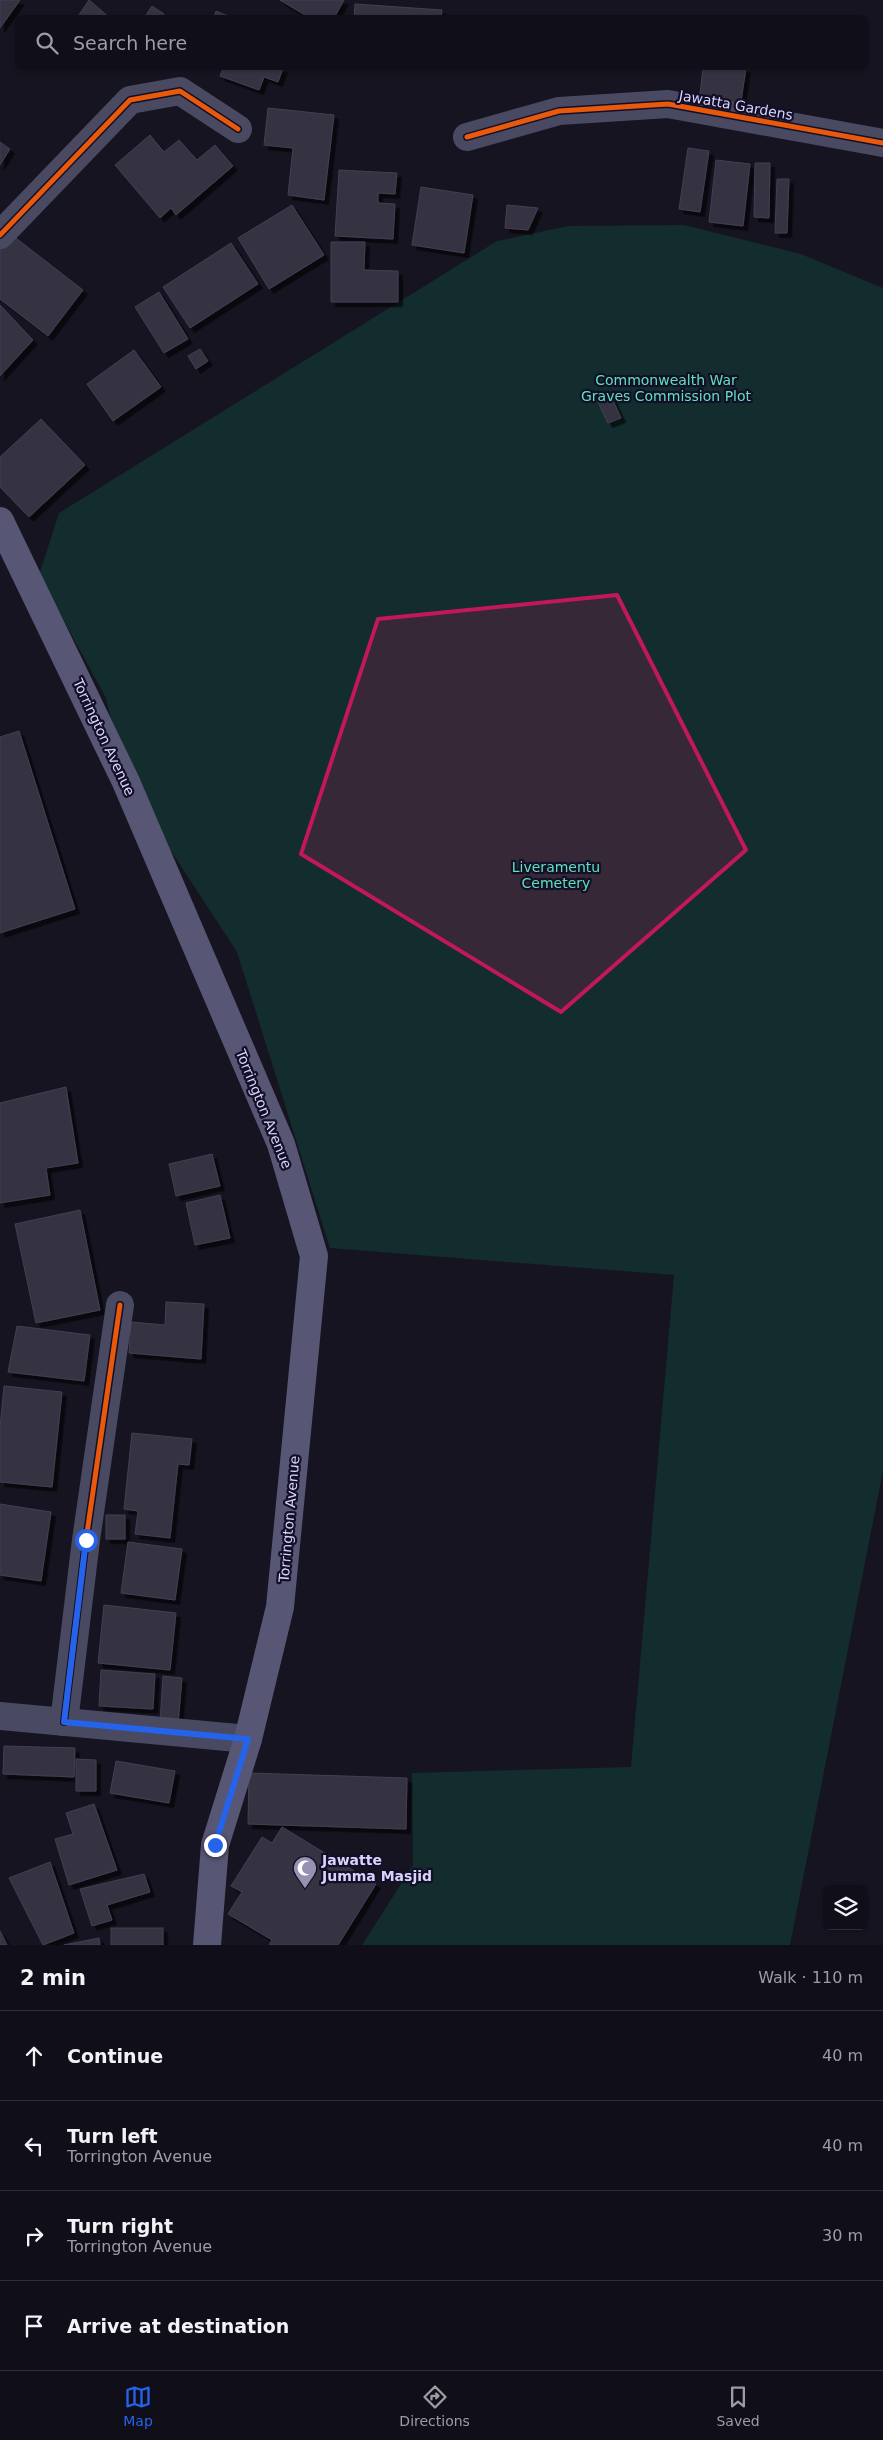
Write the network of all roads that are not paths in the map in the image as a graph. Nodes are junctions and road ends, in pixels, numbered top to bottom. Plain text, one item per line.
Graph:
1 (238, 128) dead end
2 (467, 137) dead end
3 (883, 144) edge
4 (0, 235) edge
5 (0, 522) edge
6 (120, 1305) dead end
7 (0, 1716) edge
8 (64, 1722) junction
9 (248, 1739) junction
10 (207, 1945) edge

1 - 4 street
2 - 3 street, Jawatta Gardens
5 - 9 main road, Torrington Avenue
6 - 8 street
7 - 8 street
8 - 9 street
9 - 10 main road, Torrington Avenue

